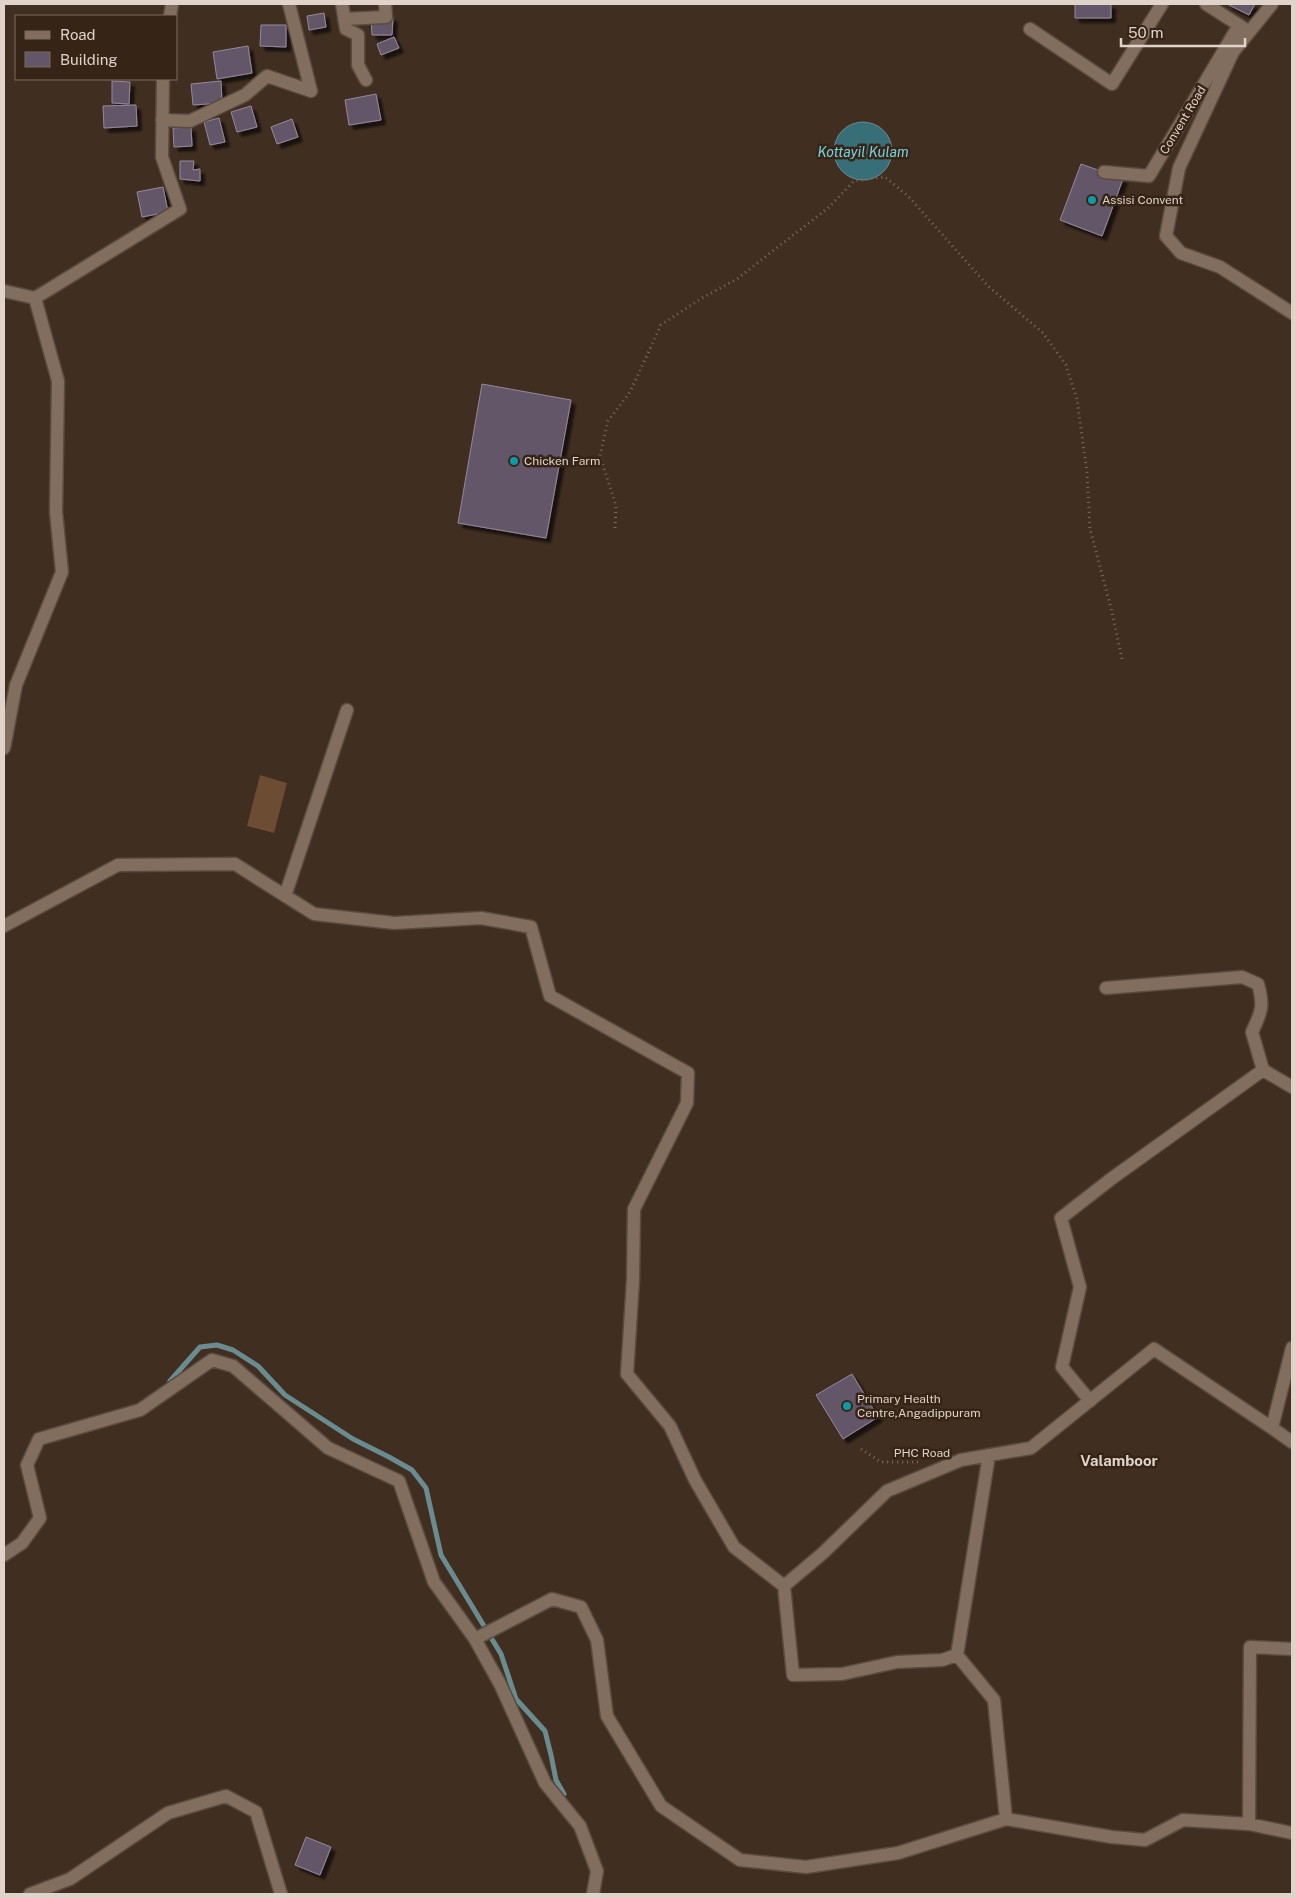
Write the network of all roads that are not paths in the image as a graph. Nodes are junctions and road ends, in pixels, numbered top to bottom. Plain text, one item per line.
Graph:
1 (289, 4) edge
2 (342, 4) edge
3 (385, 4) edge
4 (1162, 4) edge
5 (1206, 4) edge
6 (1272, 4) edge
7 (344, 19) junction
8 (1244, 28) junction
9 (1030, 29) dead end
10 (163, 80) edge
11 (366, 80) dead end
12 (162, 120) junction
13 (1104, 172) dead end
14 (4, 291) edge
15 (35, 298) junction
16 (1292, 313) edge
17 (346, 710) dead end
18 (4, 748) edge
19 (285, 896) junction
20 (4, 926) edge
21 (1106, 988) dead end
22 (1263, 1070) junction
23 (1292, 1086) edge
24 (1292, 1348) edge
25 (1090, 1401) junction
26 (1272, 1428) junction
27 (1292, 1442) edge
28 (989, 1455) junction
29 (4, 1555) edge
30 (784, 1586) junction
31 (475, 1639) junction
32 (1292, 1648) edge
33 (957, 1655) junction
34 (1006, 1819) junction
35 (1249, 1824) junction
36 (1292, 1833) edge
37 (30, 1894) edge
38 (281, 1894) edge
39 (593, 1894) edge

1 - 12 street
2 - 7 street
3 - 7 street
4 - 9 street
5 - 8 street
6 - 8 street
7 - 11 street
8 - 13 street, Convent Road
8 - 16 street
10 - 12 street
12 - 15 street
14 - 15 street
15 - 18 street
17 - 19 street
19 - 20 street
19 - 30 street
21 - 22 street
22 - 23 street
22 - 25 street
24 - 26 street
25 - 26 street
25 - 28 street
26 - 27 street
28 - 30 street
28 - 33 street
29 - 31 street
30 - 33 street
31 - 34 street
31 - 39 street
32 - 35 street
33 - 34 street
34 - 35 street
35 - 36 street
37 - 38 street

